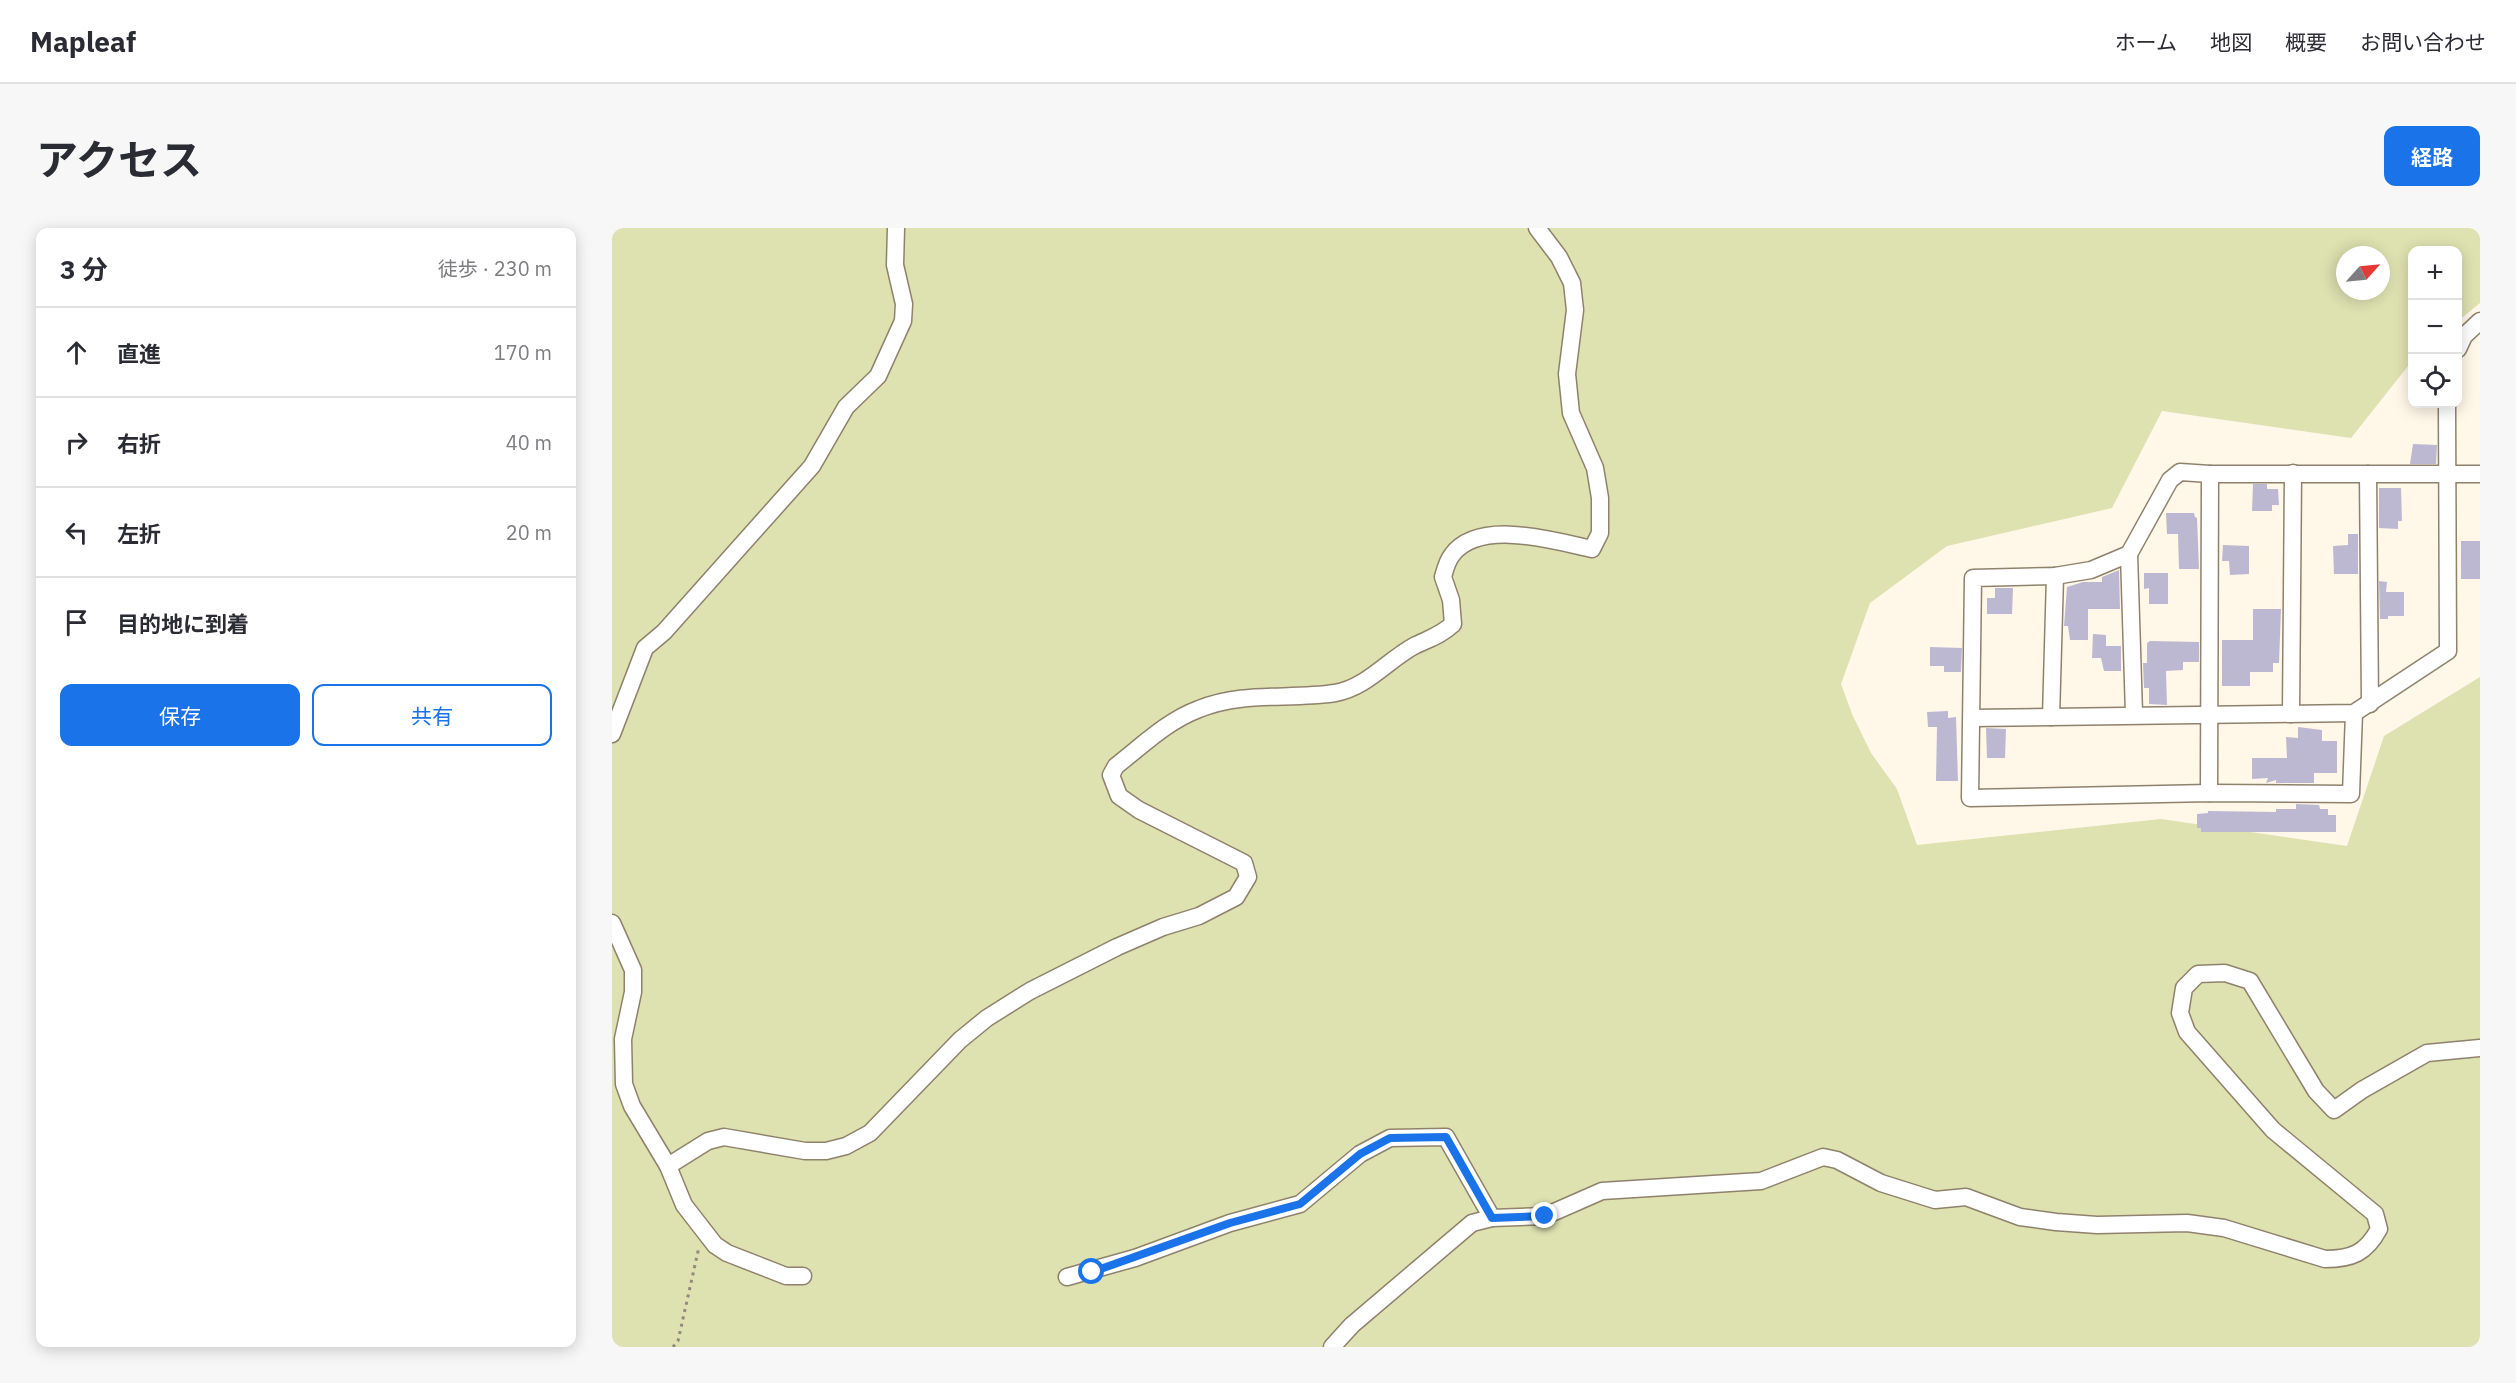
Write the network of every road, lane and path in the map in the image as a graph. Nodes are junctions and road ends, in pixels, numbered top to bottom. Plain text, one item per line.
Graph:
1 (896, 228) edge
2 (1537, 228) edge
3 (2480, 321) edge
4 (2462, 340) edge
5 (2447, 408) edge
6 (2293, 473) junction
7 (2210, 474) junction
8 (2368, 474) junction
9 (2480, 474) edge
10 (2448, 475) junction
11 (2129, 554) junction
12 (2055, 576) junction
13 (2370, 704) junction
14 (2354, 713) junction
15 (2134, 714) junction
16 (2291, 714) junction
17 (2211, 716) junction
18 (2051, 717) junction
19 (1972, 718) junction
20 (612, 734) edge
21 (2209, 793) junction
22 (612, 923) edge
23 (2480, 1048) edge
24 (668, 1166) junction
25 (1492, 1218) junction
26 (702, 1230) junction
27 (803, 1276) dead end
28 (1067, 1277) dead end
29 (674, 1347) edge
30 (1332, 1347) edge

1 - 20 street
2 - 24 street
3 - 4 street
5 - 10 street
6 - 7 street
6 - 8 street
6 - 16 street
7 - 11 street
7 - 17 street
8 - 10 street
8 - 13 street
9 - 10 street
10 - 13 street
11 - 12 street
11 - 15 street
12 - 18 street
12 - 19 street
13 - 14 street
14 - 16 street
14 - 21 street
15 - 17 street
15 - 18 street
16 - 17 street
17 - 21 street
18 - 19 street
19 - 21 street
22 - 24 street
23 - 25 street
24 - 26 street
25 - 28 street
25 - 30 street
26 - 27 street
26 - 29 path

